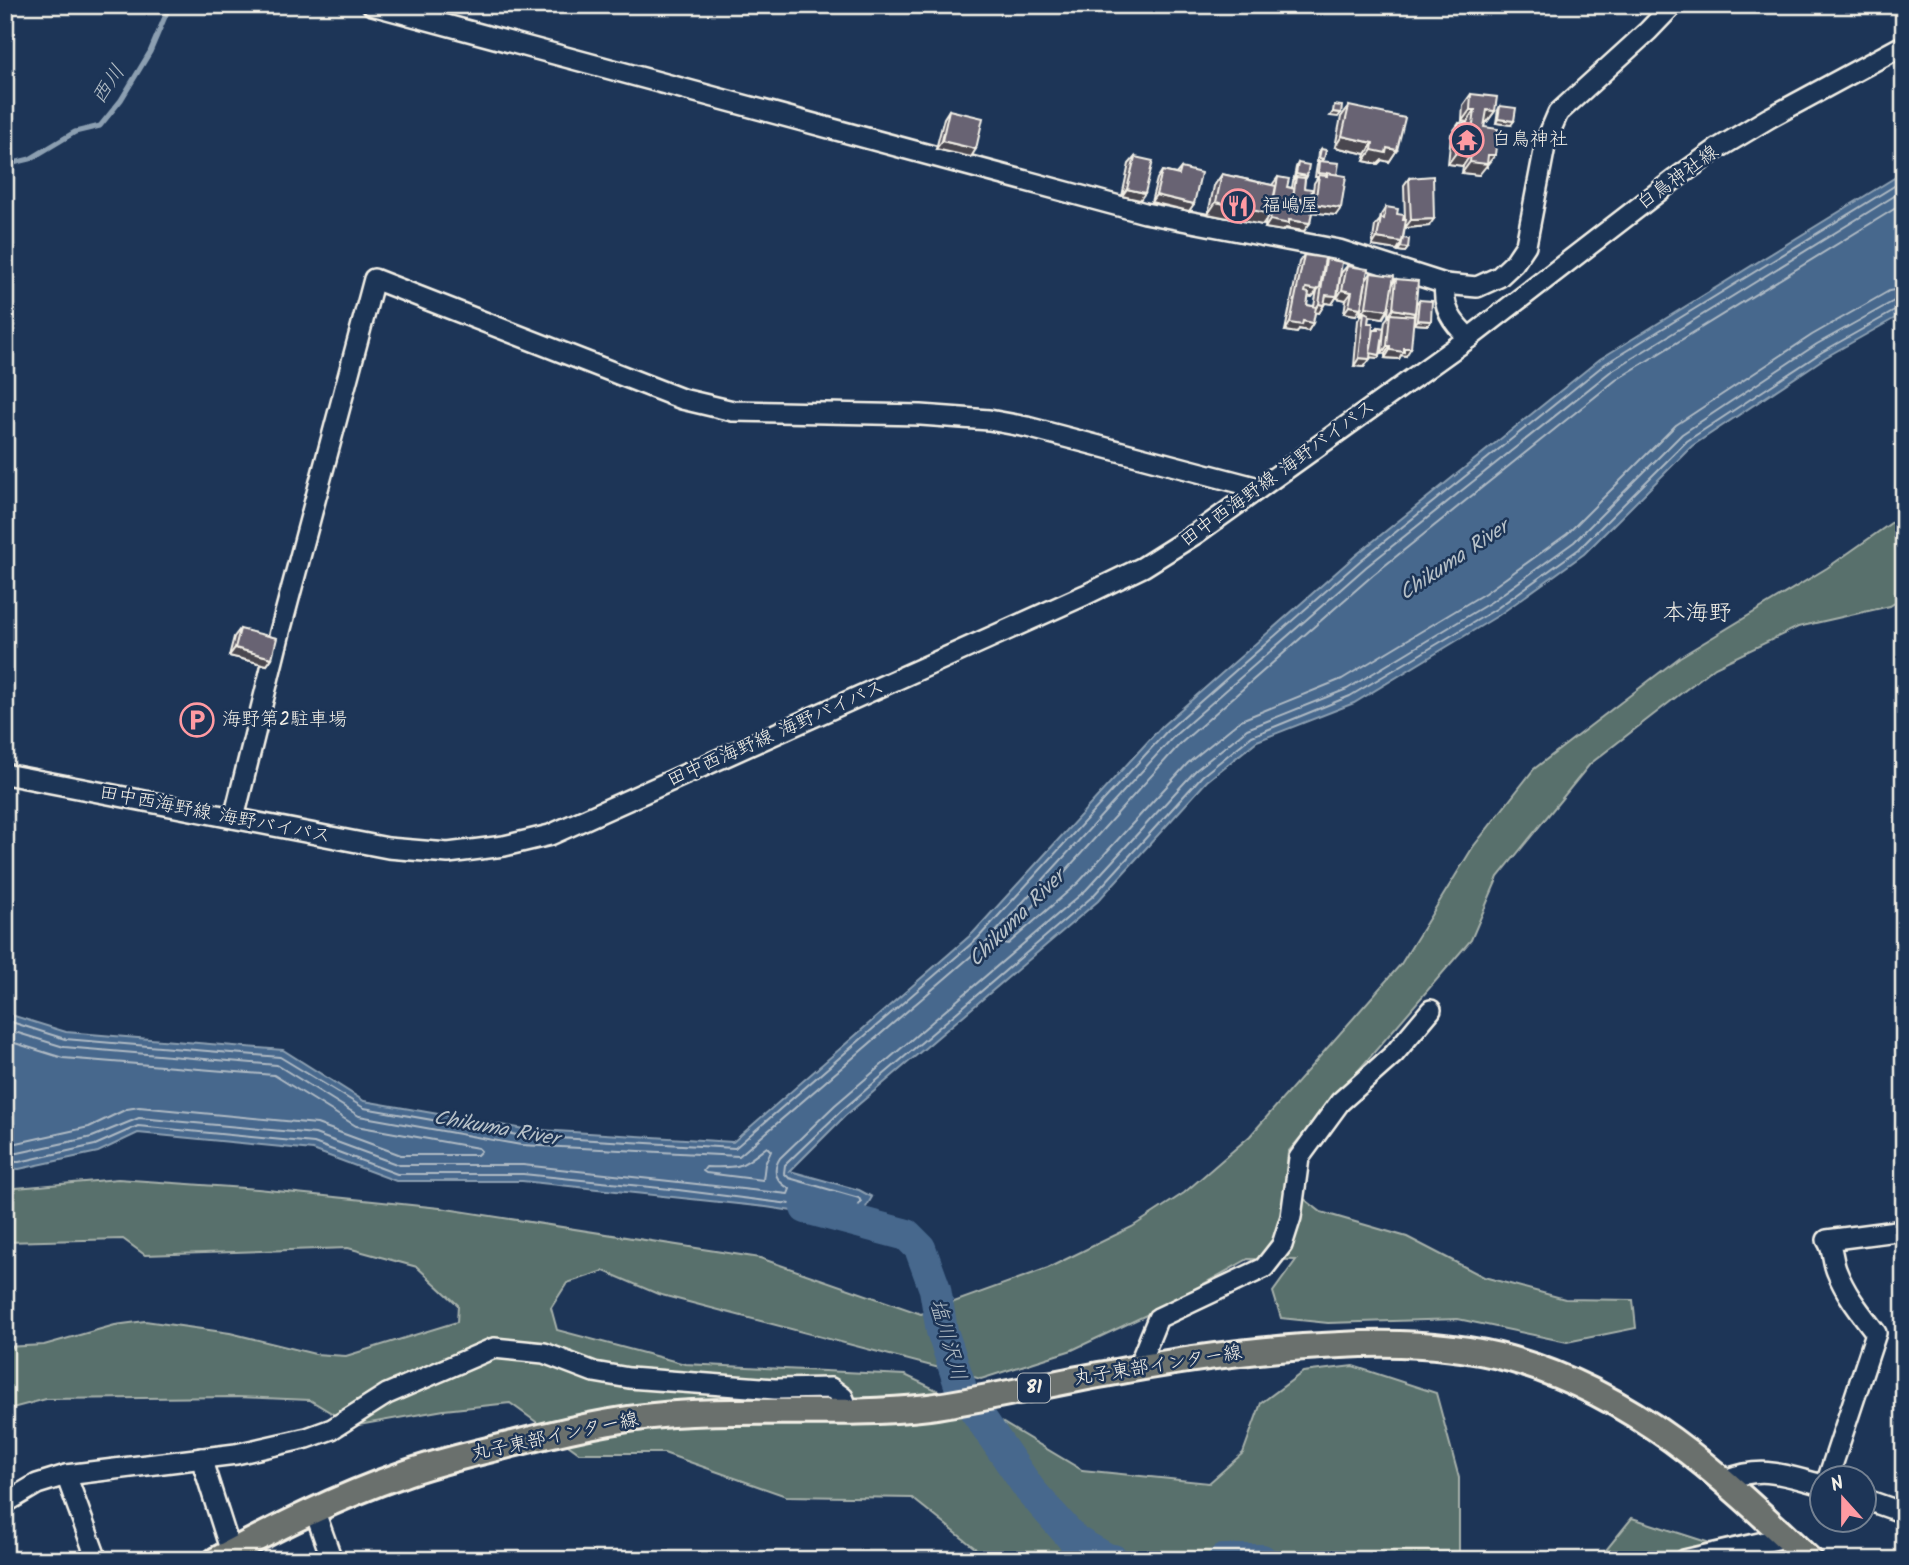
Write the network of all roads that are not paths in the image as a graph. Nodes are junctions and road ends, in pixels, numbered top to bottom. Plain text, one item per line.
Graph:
1 (372, 5) edge
2 (1673, 5) edge
3 (1904, 45) edge
4 (1445, 284) junction
5 (1469, 338) junction
6 (1259, 488) junction
7 (5, 774) edge
8 (234, 818) junction
9 (1432, 1010) dead end
10 (1904, 1230) edge
11 (1138, 1367) junction
12 (849, 1412) junction
13 (201, 1458) junction
14 (1833, 1464) edge
15 (66, 1475) junction
16 (1725, 1480) junction
17 (1808, 1482) edge
18 (5, 1503) edge
19 (1878, 1504) edge
20 (315, 1511) junction
21 (1904, 1513) edge
22 (1786, 1537) junction
23 (223, 1556) edge
24 (97, 1560) edge
25 (332, 1560) edge
26 (1684, 1560) edge
27 (1810, 1560) edge

1 - 4 street
2 - 4 street
3 - 5 street, 白鳥神社線
4 - 5 street
5 - 6 street, 田中西海野線 海野バイパス
6 - 8 street, 田中西海野線 海野バイパス
6 - 8 street
7 - 8 street, 田中西海野線 海野バイパス
9 - 11 street
10 - 14 street
11 - 12 main road, 丸子東部インター線 / 81
11 - 16 main road, 丸子東部インター線 / 81
12 - 13 street
12 - 20 main road, 丸子東部インター線 / 81
13 - 15 street
13 - 23 street
15 - 18 street
15 - 24 street
16 - 17 street
16 - 22 main road, 丸子東部インター線 / 81
19 - 21 street
20 - 23 main road, 丸子東部インター線 / 81
20 - 25 street
22 - 26 street
22 - 27 main road, 丸子東部インター線 / 81

